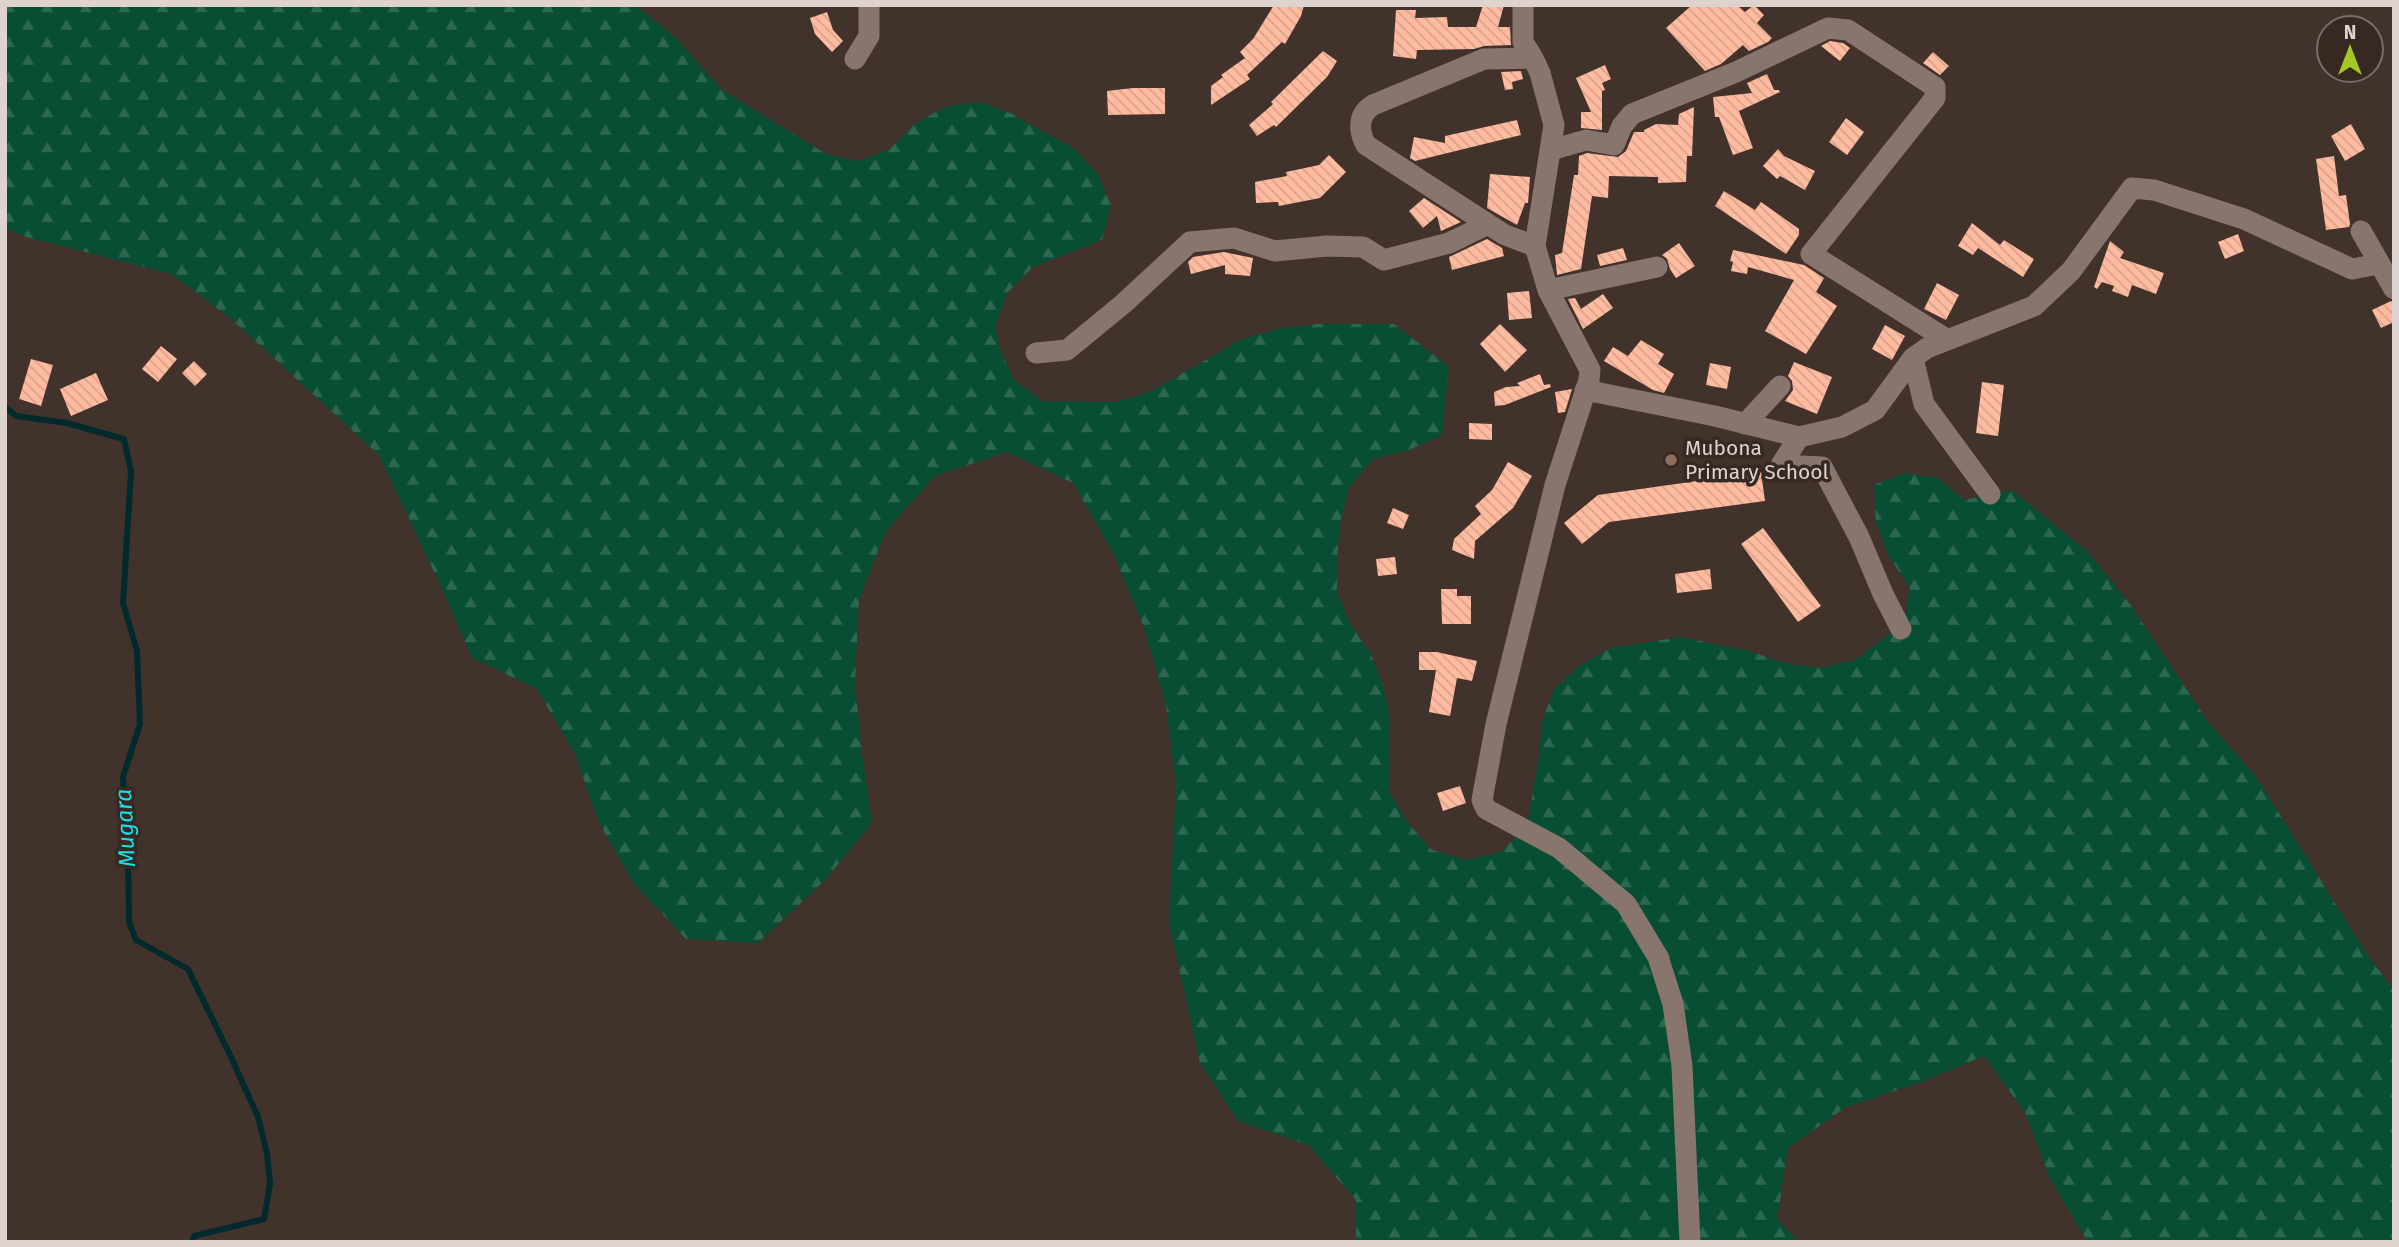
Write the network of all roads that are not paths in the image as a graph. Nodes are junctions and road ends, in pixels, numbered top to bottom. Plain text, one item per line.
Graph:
1 (869, 5) edge
2 (1523, 5) edge
3 (1534, 58) junction
4 (855, 59) dead end
5 (1551, 150) junction
6 (1488, 224) junction
7 (2361, 231) dead end
8 (1535, 246) junction
9 (2379, 264) junction
10 (1657, 267) dead end
11 (2394, 289) edge
12 (1548, 290) junction
13 (1946, 339) junction
14 (1036, 353) dead end
15 (1913, 358) junction
16 (1780, 386) dead end
17 (1585, 390) junction
18 (1745, 424) junction
19 (1799, 437) junction
20 (1990, 494) dead end
21 (1901, 629) dead end
22 (1690, 1242) edge

1 - 4 street
2 - 3 street
3 - 5 street
3 - 6 street
5 - 8 street
5 - 13 street
6 - 8 street
6 - 14 street
7 - 9 street
8 - 12 street
9 - 11 street
9 - 13 street
10 - 12 street
12 - 17 street
13 - 15 street
15 - 19 street
15 - 20 street
16 - 18 street
17 - 18 street
17 - 22 street
18 - 19 street
19 - 21 street

